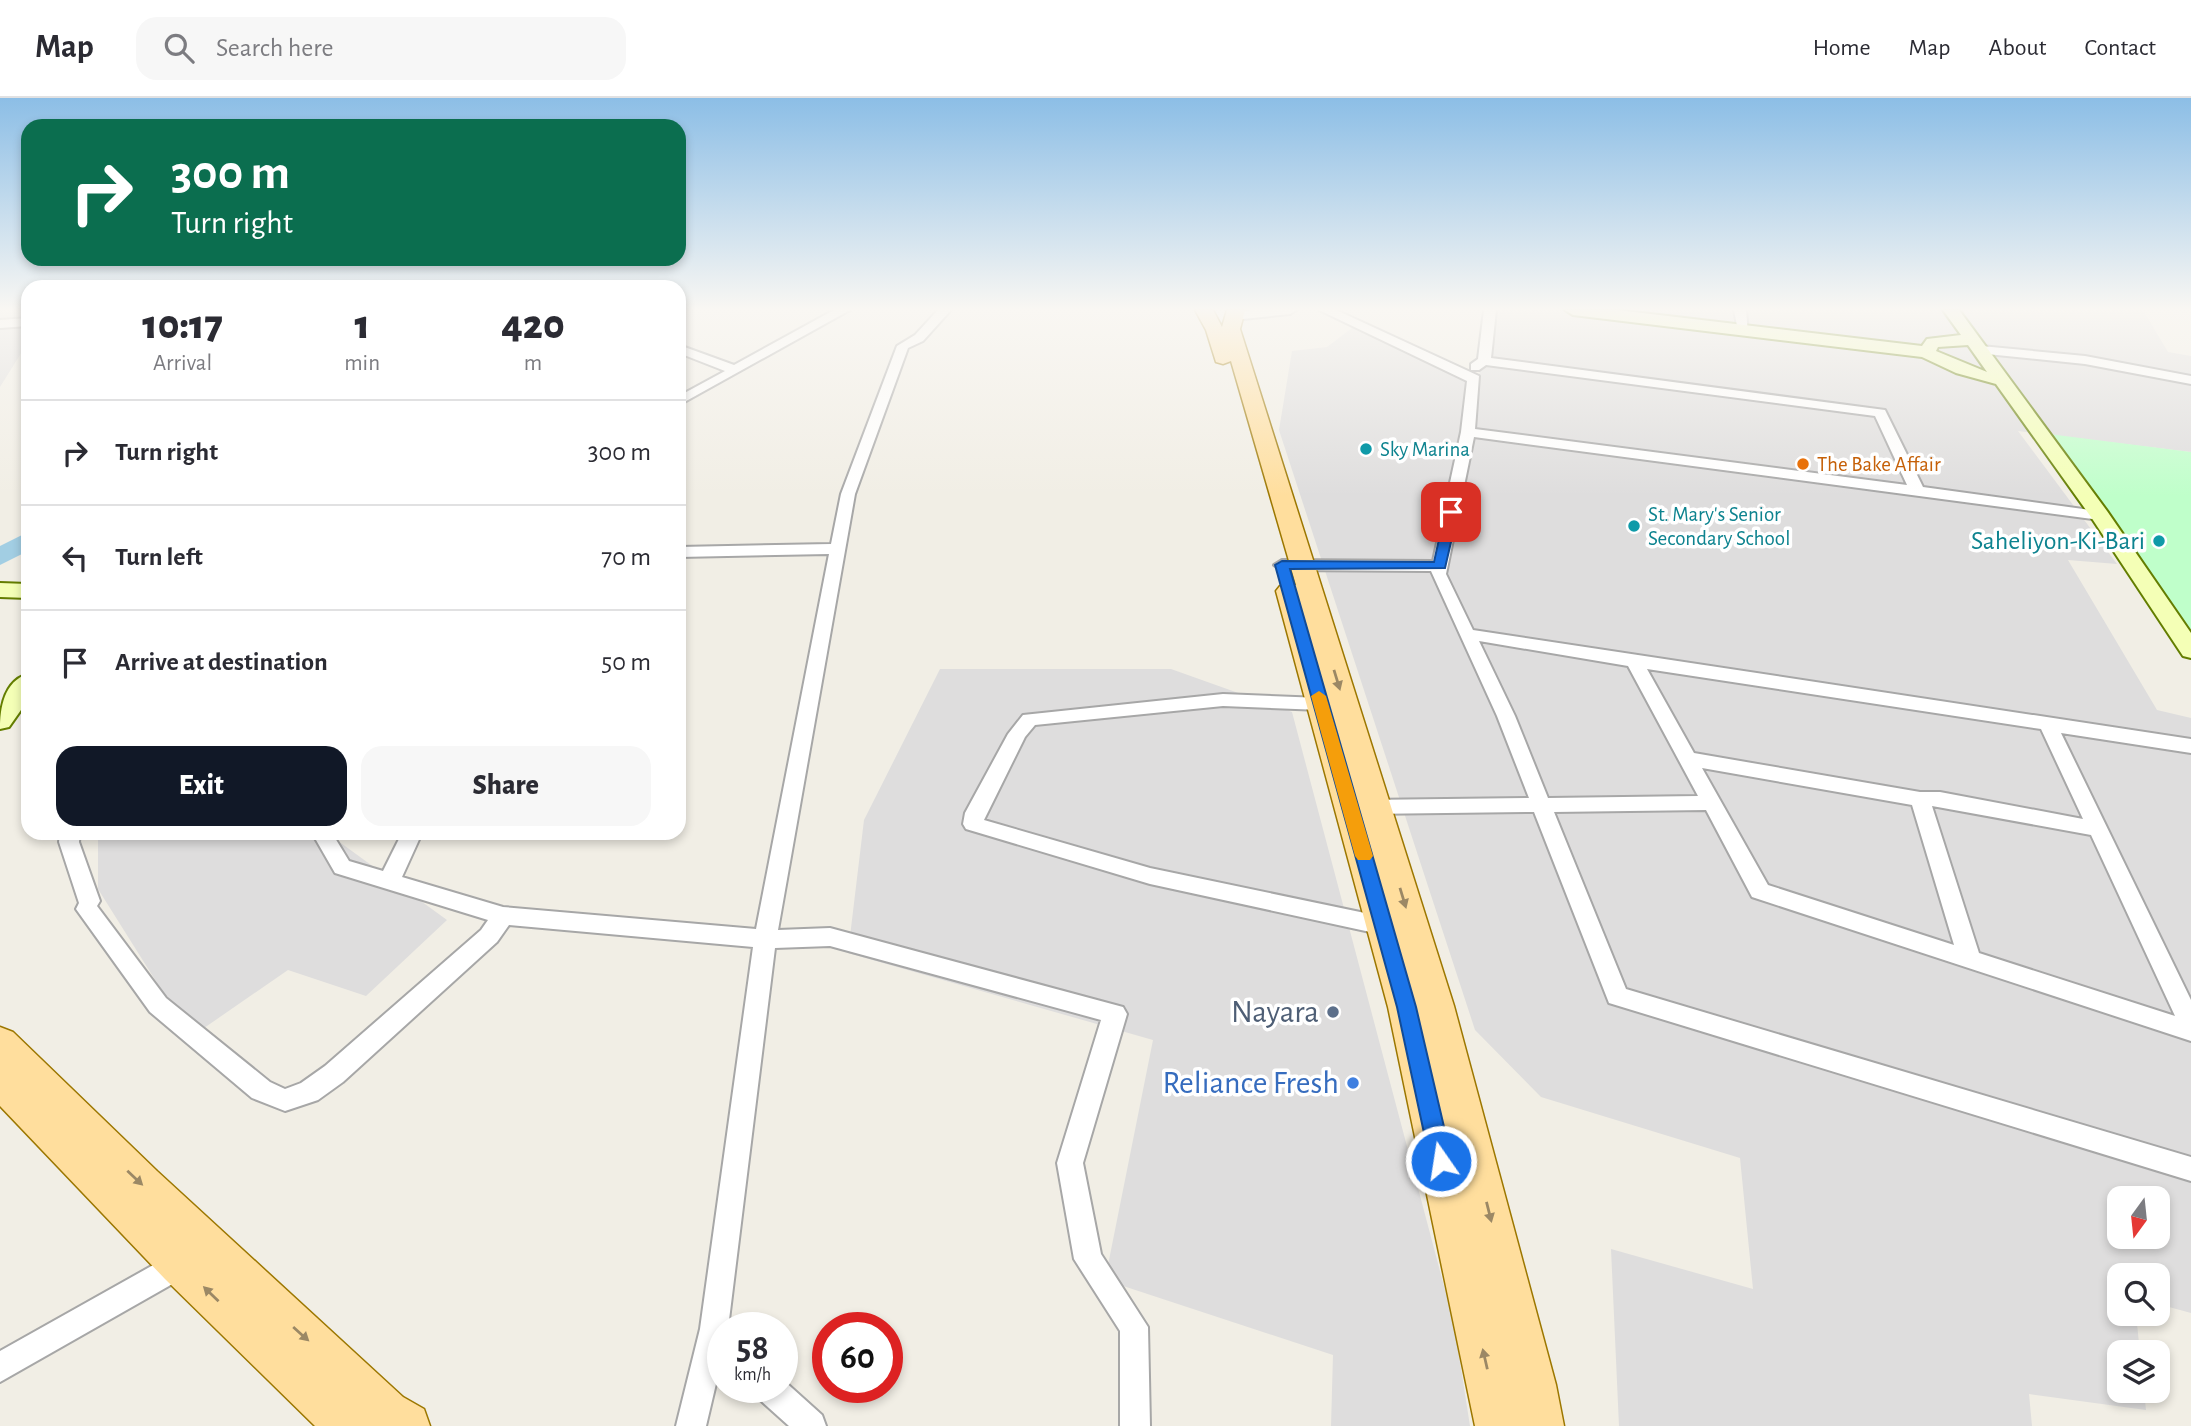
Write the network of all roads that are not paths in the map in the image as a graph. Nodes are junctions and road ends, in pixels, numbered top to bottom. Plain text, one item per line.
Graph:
1 (731, 372) edge
2 (893, 372) edge
3 (1242, 372) edge
4 (1479, 372) edge
5 (1497, 372) edge
6 (1965, 372) edge
7 (1996, 372) edge
8 (2148, 372) edge
9 (2001, 380) junction
10 (2191, 380) edge
11 (686, 397) edge
12 (1468, 432) junction
13 (1917, 491) junction
14 (2100, 515) junction
15 (838, 549) junction
16 (686, 552) edge
17 (1292, 565) junction
18 (1440, 566) junction
19 (1467, 634) junction
20 (2191, 651) edge
21 (1634, 661) junction
22 (21, 692) edge
23 (1321, 704) junction
24 (0, 721) edge
25 (2048, 724) junction
26 (2191, 746) edge
27 (1688, 759) junction
28 (1920, 799) junction
29 (1712, 803) junction
30 (1542, 806) junction
31 (1363, 807) junction
32 (2098, 829) junction
33 (69, 840) edge
34 (325, 840) edge
35 (409, 840) edge
36 (389, 881) junction
37 (503, 916) junction
38 (1384, 926) junction
39 (765, 939) junction
40 (1970, 959) junction
41 (2191, 1024) edge
42 (2191, 1031) edge
43 (0, 1043) edge
44 (0, 1080) edge
45 (2191, 1169) edge
46 (180, 1264) junction
47 (722, 1312) edge
48 (0, 1367) edge
49 (707, 1373) edge
50 (786, 1403) edge
51 (349, 1426) edge
52 (407, 1426) edge
53 (691, 1426) edge
54 (811, 1426) edge
55 (1135, 1426) edge
56 (1498, 1426) edge
57 (1541, 1426) edge

1 - 11 street
2 - 15 street
3 - 17 main road
4 - 12 street
5 - 13 street
6 - 9 main road
7 - 9 main road
8 - 10 street
9 - 14 main road
12 - 13 street
12 - 18 street
13 - 14 street
14 - 20 main road
15 - 16 street
15 - 39 street
17 - 18 street
17 - 23 main road
17 -> 31 main road
18 - 19 street
19 - 21 street
19 - 30 street
21 - 25 street
21 - 27 street
22 - 24 main road
23 - 31 main road
23 - 38 street
25 - 26 street
25 - 32 street
27 - 28 street
27 - 29 street
28 - 32 street
28 - 40 street
29 - 30 street
29 - 40 street
30 - 31 street
30 - 45 street
31 - 38 main road
31 -> 57 main road
32 - 41 street
33 - 37 street
34 - 36 street
35 - 36 street
36 - 37 street
37 - 39 street
56 -> 38 main road
39 - 47 street
39 - 55 street
40 - 42 street
43 -> 52 main road
44 - 46 main road
46 - 48 street
51 -> 46 main road
49 - 53 street
50 - 54 street

